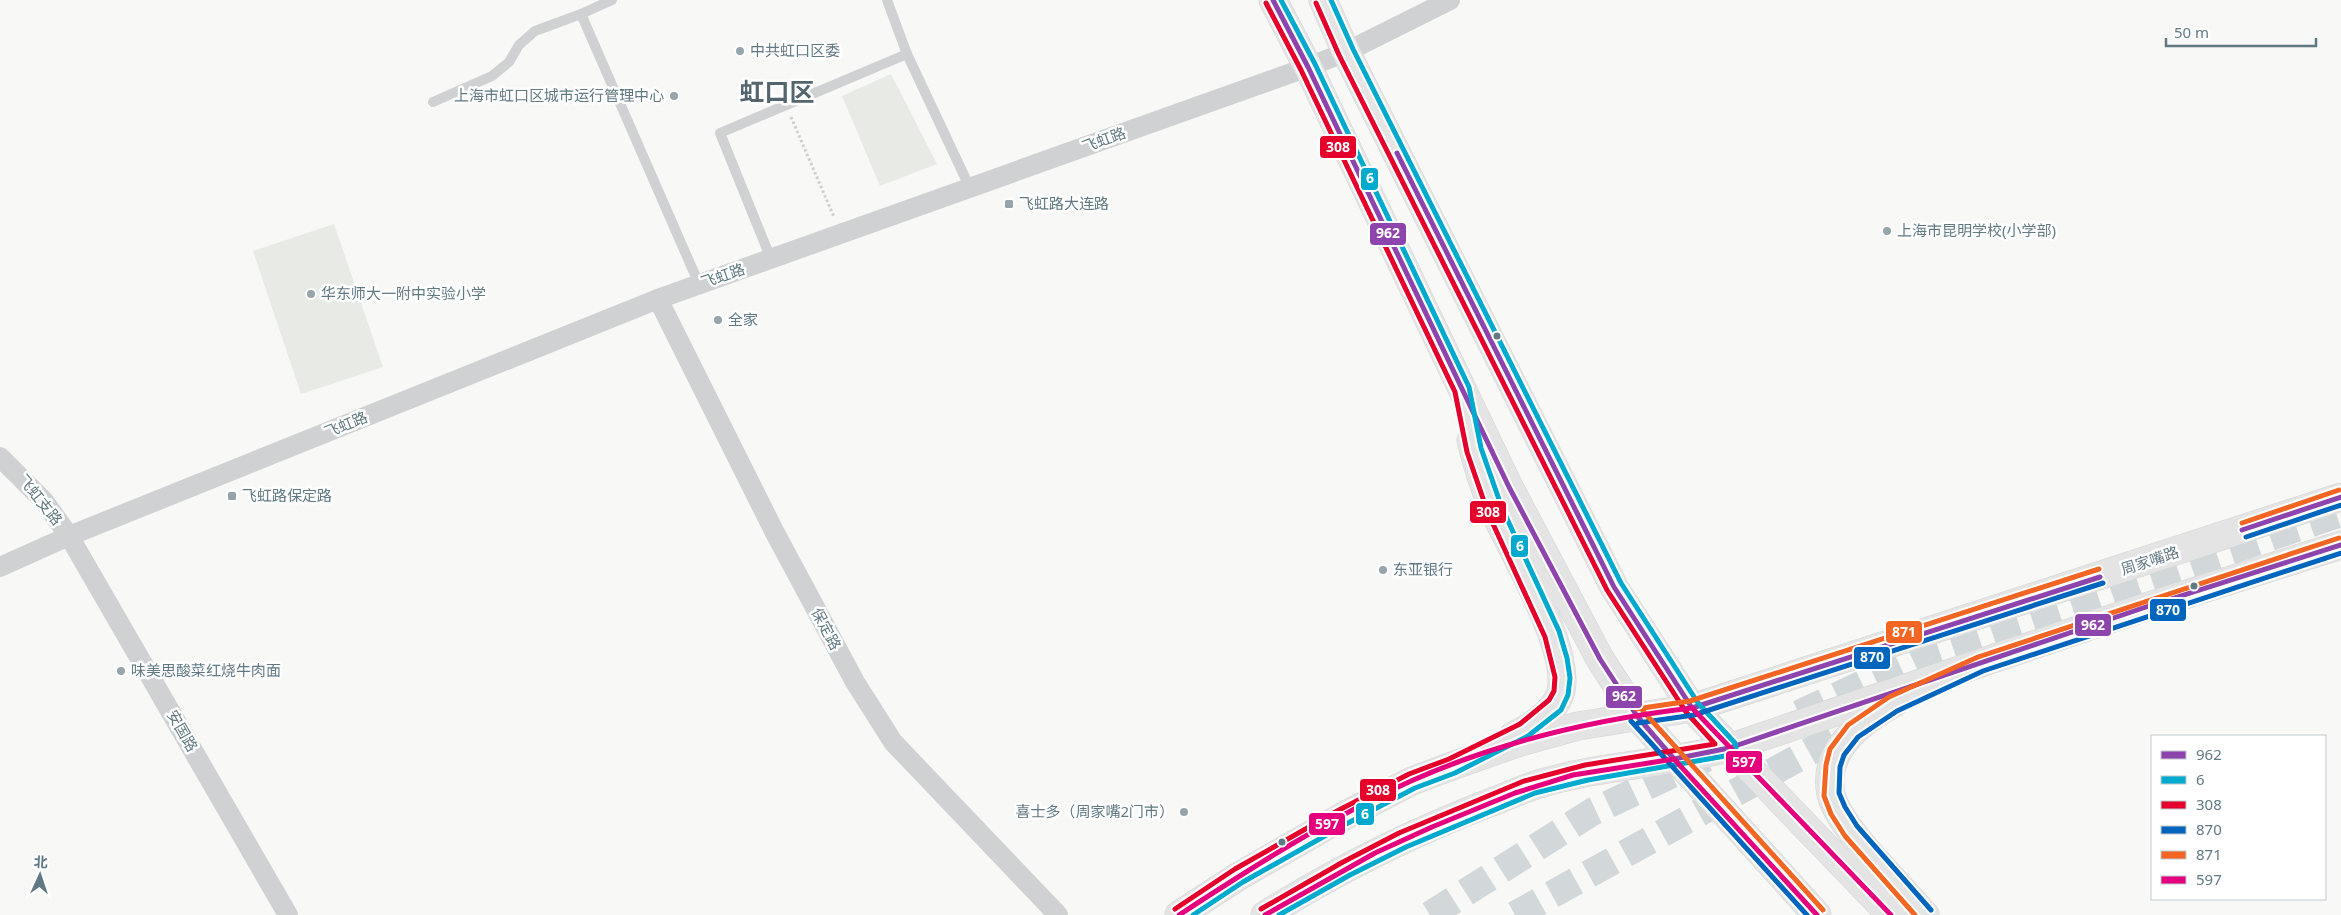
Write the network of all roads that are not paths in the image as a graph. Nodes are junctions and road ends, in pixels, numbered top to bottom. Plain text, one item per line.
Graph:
1 (612, 0) edge
2 (887, 0) edge
3 (1273, 0) edge
4 (1323, 0) edge
5 (1450, 0) edge
6 (581, 14) junction
7 (1346, 52) junction
8 (907, 54) junction
9 (1308, 68) junction
10 (433, 102) dead end
11 (970, 188) junction
12 (771, 259) junction
13 (699, 284) junction
14 (658, 299) junction
15 (1462, 390) junction
16 (0, 457) edge
17 (2341, 497) edge
18 (72, 541) junction
19 (2341, 545) edge
20 (0, 567) edge
21 (1980, 664) junction
22 (1692, 708) junction
23 (1636, 716) junction
24 (1729, 748) junction
25 (1674, 759) junction
26 (1452, 766) junction
27 (288, 915) edge
28 (1058, 915) edge
29 (1179, 915) edge
30 (1265, 915) edge
31 (1817, 915) edge
32 (1892, 915) edge
33 (1925, 915) edge

1 - 6 lane
2 - 8 lane
3 - 9 main road
4 - 7 main road
5 - 7 street, 飞虹路
6 - 10 lane
6 - 13 lane
7 - 9 street, 飞虹路
7 - 22 main road
8 - 11 lane
8 - 12 lane
9 - 11 street, 飞虹路
9 - 15 main road
11 - 12 street, 飞虹路
12 - 13 street, 飞虹路
13 - 14 street, 飞虹路
14 - 18 street, 飞虹路
14 - 28 street, 保定路
15 - 23 main road
15 - 26 main road
16 - 18 street, 飞虹支路
17 - 22 main road, 周家嘴路
18 - 20 street, 飞虹路
18 - 27 street, 安国路
19 - 21 main road
21 - 24 main road
21 - 33 main road
22 - 23 main road, 周家嘴路
22 - 24 main road
23 - 25 main road
23 - 26 main road, 周家嘴路
24 - 25 main road
24 - 32 main road
25 - 30 main road
25 - 31 main road
26 - 29 main road, 周家嘴路

